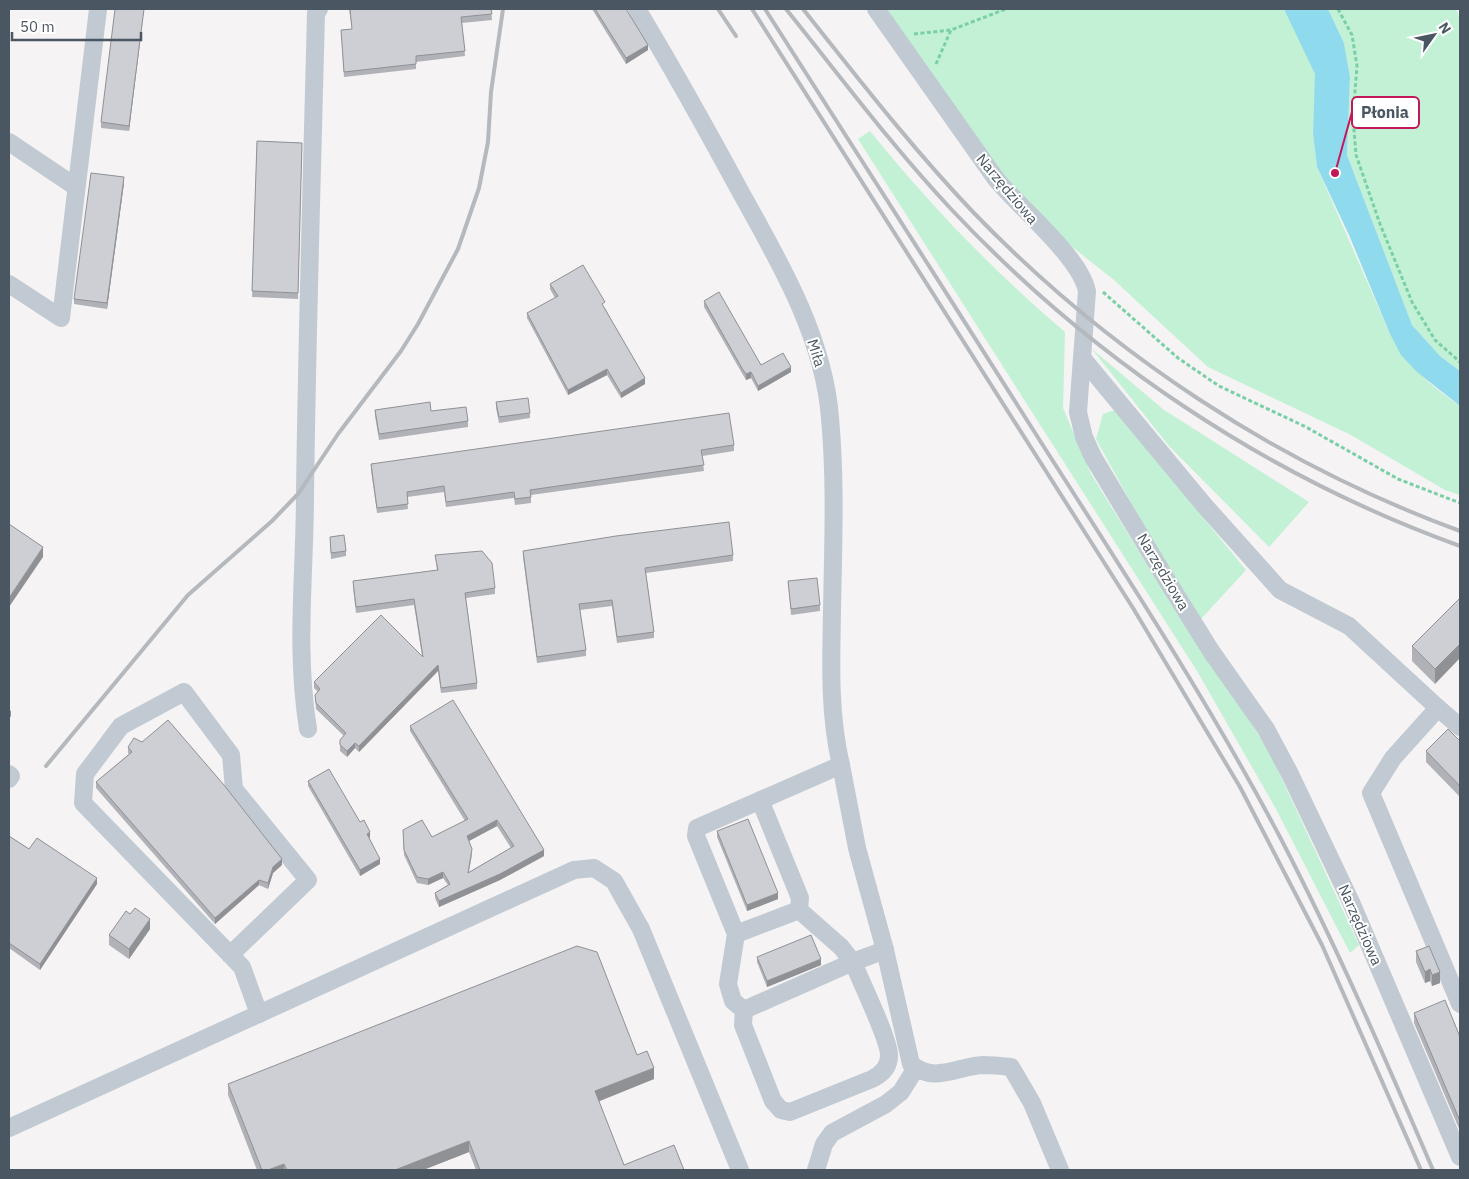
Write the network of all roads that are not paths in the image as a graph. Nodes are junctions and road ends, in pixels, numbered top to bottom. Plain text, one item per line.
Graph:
1 (98, 9) edge
2 (319, 9) edge
3 (637, 9) edge
4 (876, 9) edge
5 (9, 142) edge
6 (76, 187) junction
7 (9, 284) edge
8 (1083, 359) junction
9 (1438, 708) junction
10 (1460, 727) edge
11 (308, 729) dead end
12 (841, 765) junction
13 (9, 774) edge
14 (9, 779) edge
15 (760, 800) junction
16 (799, 910) junction
17 (736, 934) junction
18 (885, 950) junction
19 (230, 955) junction
20 (853, 962) junction
21 (1460, 1004) edge
22 (744, 1010) junction
23 (259, 1014) junction
24 (916, 1068) junction
25 (9, 1128) edge
26 (1460, 1157) edge
27 (740, 1170) edge
28 (816, 1170) edge
29 (1060, 1170) edge

1 - 6 lane
2 - 11 lane
3 - 12 lane, Miła
4 - 8 lane, Narzędziowa
5 - 6 lane
6 - 7 lane
8 - 9 lane
8 - 26 lane, Narzędziowa
9 - 10 lane
9 - 21 lane
12 - 15 lane
12 - 18 lane, Miła
13 - 14 lane
15 - 16 lane
15 - 17 lane
16 - 17 lane
16 - 20 lane
17 - 22 lane
18 - 20 lane
18 - 24 lane, Miła
19 - 19 lane
19 - 23 lane
20 - 22 lane
20 - 22 lane
23 - 25 lane
23 - 27 lane
24 - 28 lane
24 - 29 lane

